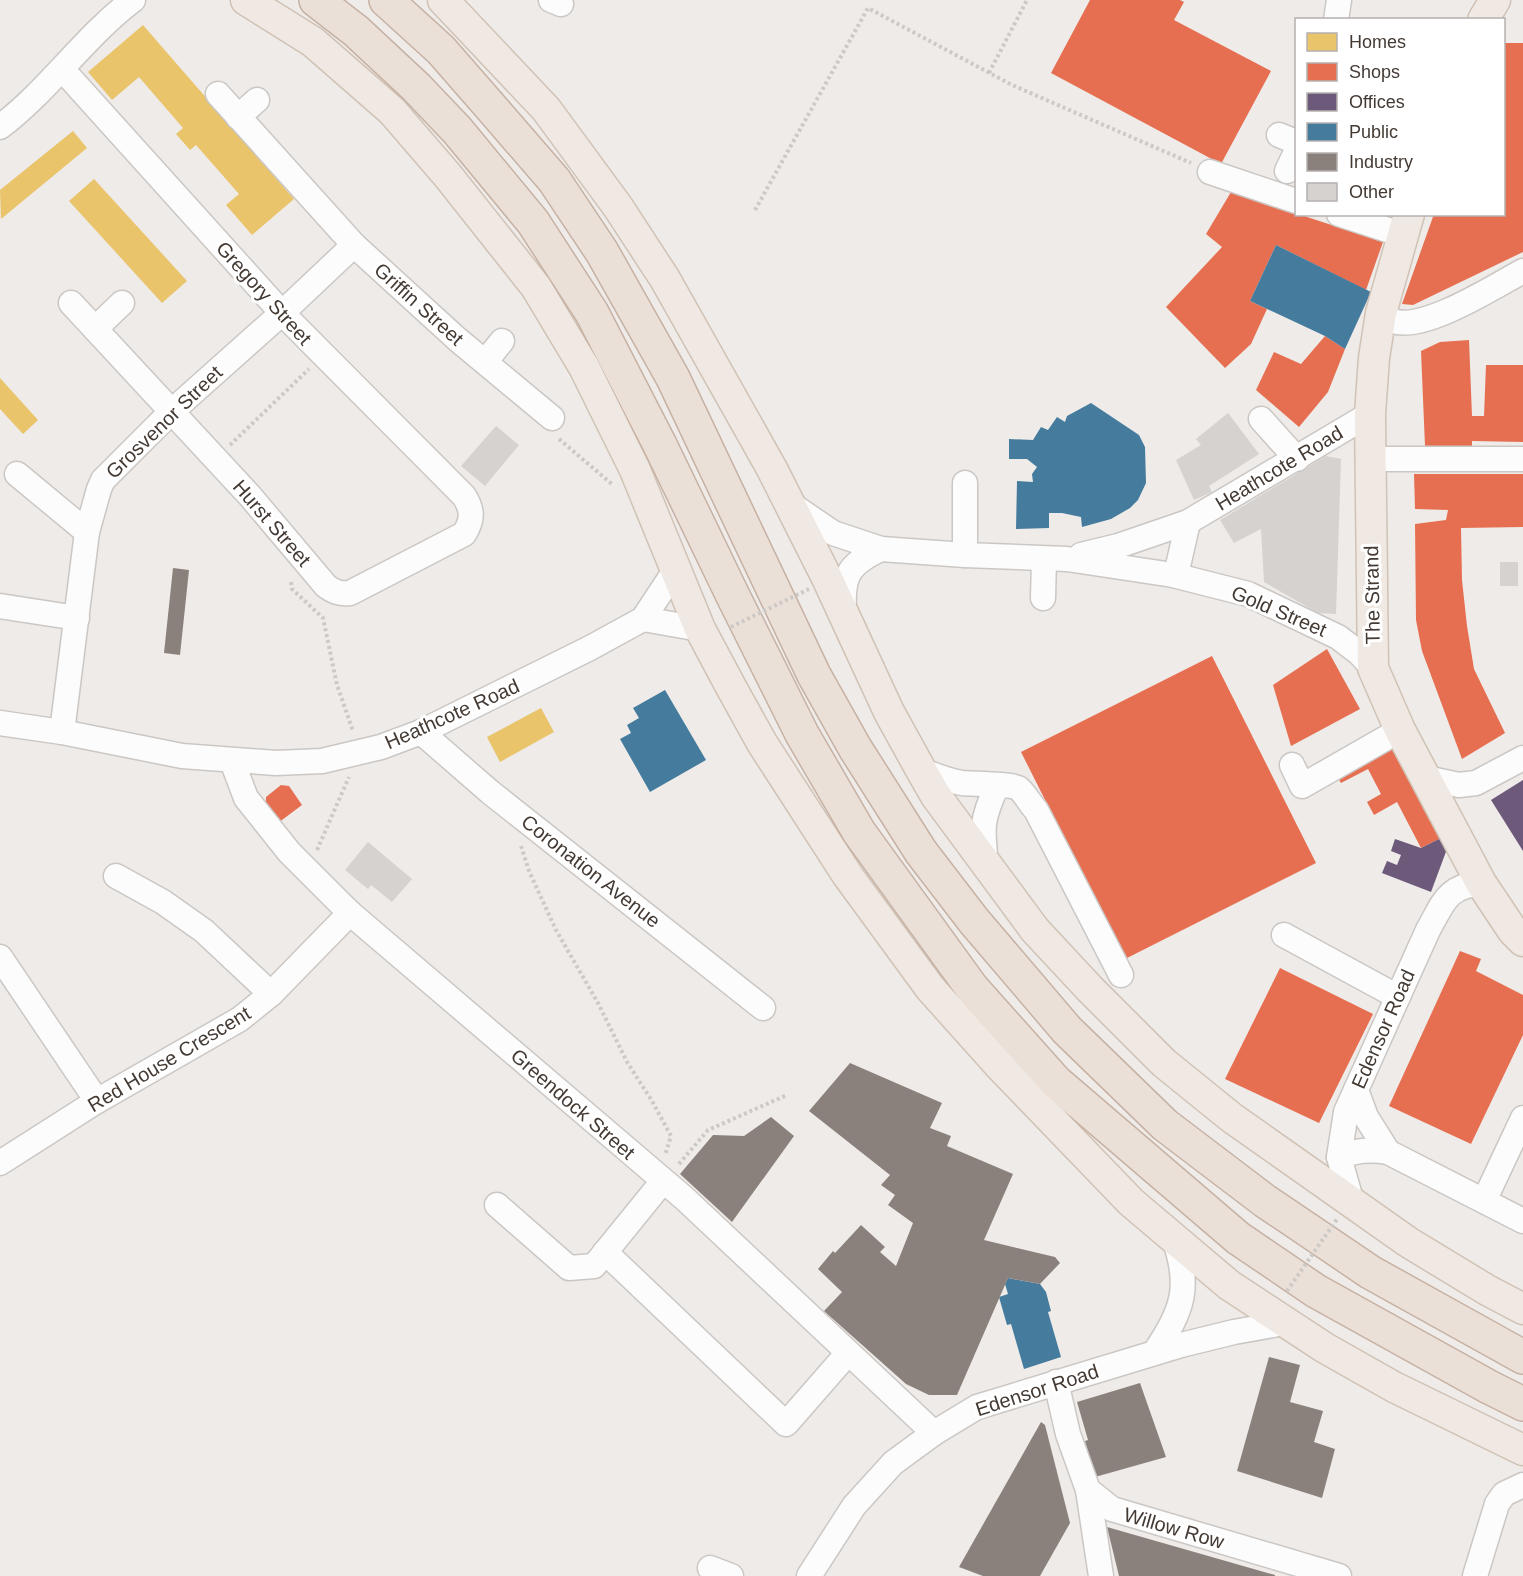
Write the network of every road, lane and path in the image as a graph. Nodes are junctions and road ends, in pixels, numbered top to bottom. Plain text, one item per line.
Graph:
1 (108, 0) edge
2 (133, 0) edge
3 (246, 0) edge
4 (316, 0) edge
5 (386, 0) edge
6 (443, 0) edge
7 (1027, 0) edge
8 (1495, 0) edge
9 (1484, 18) edge
10 (99, 29) junction
11 (62, 69) junction
12 (989, 73) junction
13 (218, 94) dead end
14 (258, 100) dead end
15 (238, 117) junction
16 (0, 127) edge
17 (1210, 171) joint
18 (1295, 201) edge
19 (755, 210) dead end
20 (1352, 216) edge
21 (1406, 225) edge
22 (354, 245) junction
23 (1523, 271) edge
24 (72, 303) dead end
25 (122, 303) dead end
26 (282, 313) junction
27 (1381, 313) junction
28 (95, 329) junction
29 (502, 341) dead end
30 (323, 356) junction
31 (485, 362) junction
32 (171, 412) junction
33 (1370, 414) junction
34 (552, 418) joint
35 (1261, 419) dead end
36 (214, 459) junction
37 (1297, 459) junction
38 (1371, 459) junction
39 (1523, 459) edge
40 (17, 474) dead end
41 (965, 483) dead end
42 (614, 486) dead end
43 (789, 503) junction
44 (472, 511) joint
45 (1188, 522) junction
46 (87, 532) junction
47 (285, 540) junction
48 (881, 549) junction
49 (965, 555) junction
50 (1056, 559) junction
51 (676, 569) junction
52 (1173, 574) junction
53 (808, 589) dead end
54 (1043, 597) dead end
55 (0, 606) edge
56 (844, 615) junction
57 (77, 618) junction
58 (643, 619) junction
59 (730, 627) dead end
60 (700, 629) junction
61 (1373, 668) junction
62 (0, 723) edge
63 (1400, 730) junction
64 (62, 732) junction
65 (421, 732) junction
66 (360, 752) junction
67 (1523, 759) edge
68 (232, 760) junction
69 (1292, 765) dead end
70 (921, 770) junction
71 (1426, 778) junction
72 (997, 786) junction
73 (511, 808) junction
74 (986, 864) junction
75 (308, 871) junction
76 (116, 876) dead end
77 (1480, 883) junction
78 (350, 913) junction
79 (1284, 935) dead end
80 (1523, 941) edge
81 (0, 957) edge
82 (1121, 975) dead end
83 (271, 994) junction
84 (1398, 997) junction
85 (763, 1008) dead end
86 (1356, 1090) junction
87 (787, 1095) dead end
88 (97, 1101) junction
89 (1523, 1118) edge
90 (1388, 1152) junction
91 (1339, 1157) junction
92 (0, 1163) edge
93 (658, 1177) junction
94 (1484, 1201) junction
95 (497, 1205) dead end
96 (1345, 1211) junction
97 (1523, 1221) edge
98 (1174, 1238) junction
99 (605, 1252) junction
100 (1287, 1291) dead end
101 (1523, 1309) edge
102 (1284, 1323) junction
103 (1155, 1352) junction
104 (848, 1353) junction
105 (1523, 1357) edge
106 (1056, 1382) junction
107 (1523, 1404) edge
108 (934, 1433) junction
109 (1523, 1450) edge
110 (1523, 1485) edge
111 (1088, 1490) junction
112 (809, 1576) edge
113 (1101, 1576) edge
114 (1339, 1576) edge
115 (1475, 1576) edge

1 - 10 street
2 - 10 street
3 - 51 main road
4 - 107 highway
5 - 105 highway
6 - 43 main road
7 - 12 path
8 - 9 main road
10 - 11 street
11 - 16 street
11 - 26 street, Gregory Street
12 - 17 path
12 - 19 path
13 - 15 street, Griffin Street
14 - 15 street
15 - 22 street, Griffin Street
17 - 18 street
20 - 21 street
21 - 27 main road, The Strand
22 - 26 street
22 - 31 street, Griffin Street
23 - 27 street
24 - 28 street, Hurst Street
25 - 28 street
26 - 30 street, Gregory Street
26 - 32 street, Grosvenor Street
27 - 33 main road, The Strand
28 - 32 street, Hurst Street
29 - 31 street
30 - 36 path
30 - 44 street, Gregory Street
31 - 34 street, Griffin Street
32 - 36 street, Hurst Street
32 - 46 street, Grosvenor Street
33 - 37 street, Heathcote Road
33 - 38 main road, The Strand
34 - 42 path
35 - 37 street
36 - 47 street, Hurst Street
37 - 45 street, Heathcote Road
38 - 39 street
38 - 61 main road, The Strand
40 - 46 street
41 - 49 street
43 - 48 street, Heathcote Road
43 - 56 main road
44 - 47 street, Hurst Street
45 - 50 street, Heathcote Road
45 - 52 street
46 - 57 street, Grosvenor Street
47 - 66 path
48 - 49 street, Heathcote Road
48 - 56 street
49 - 50 street, Heathcote Road
50 - 52 street, Heathcote Road
50 - 54 street
51 - 58 street, Heathcote Road
51 - 60 main road
52 - 61 street, Gold Street
53 - 59 path, bridge
55 - 57 street
56 - 70 main road
57 - 64 street, Grosvenor Street
58 - 60 street
58 - 65 street, Heathcote Road
60 - 98 main road
61 - 63 main road, The Strand
62 - 64 street, Heathcote Road
63 - 69 street
63 - 71 main road, The Strand
64 - 68 street, Heathcote Road
65 - 66 street, Heathcote Road
65 - 73 street, Coronation Avenue
66 - 68 street, Heathcote Road
66 - 75 path
67 - 71 street
68 - 75 street, Greendock Street
70 - 72 street
70 - 74 main road
71 - 77 main road, The Strand
72 - 74 street
72 - 82 street
73 - 85 street, Coronation Avenue
73 - 93 path
74 - 96 main road
75 - 78 street, Greendock Street
76 - 83 street
77 - 80 main road, The Strand
77 - 84 street, Edensor Road
78 - 83 street, Red House Crescent
78 - 93 street, Greendock Street
79 - 84 street
81 - 88 street
83 - 88 street, Red House Crescent
84 - 86 street, Edensor Road
86 - 90 street
86 - 91 street, Edensor Road
87 - 93 path
88 - 92 street, Red House Crescent
89 - 94 street
90 - 91 street
90 - 94 street
91 - 96 street, Edensor Road
93 - 99 street
93 - 104 street, Greendock Street
94 - 97 street
95 - 99 street
96 - 100 path, bridge
96 - 101 main road
98 - 102 main road
98 - 103 street
99 - 104 street
102 - 103 street, Edensor Road
102 - 109 main road
103 - 106 street, Edensor Road
104 - 108 street, Greendock Street
106 - 108 street, Edensor Road
106 - 111 street
108 - 112 street, Edensor Road
110 - 115 street
111 - 113 street
111 - 114 street, Willow Row

